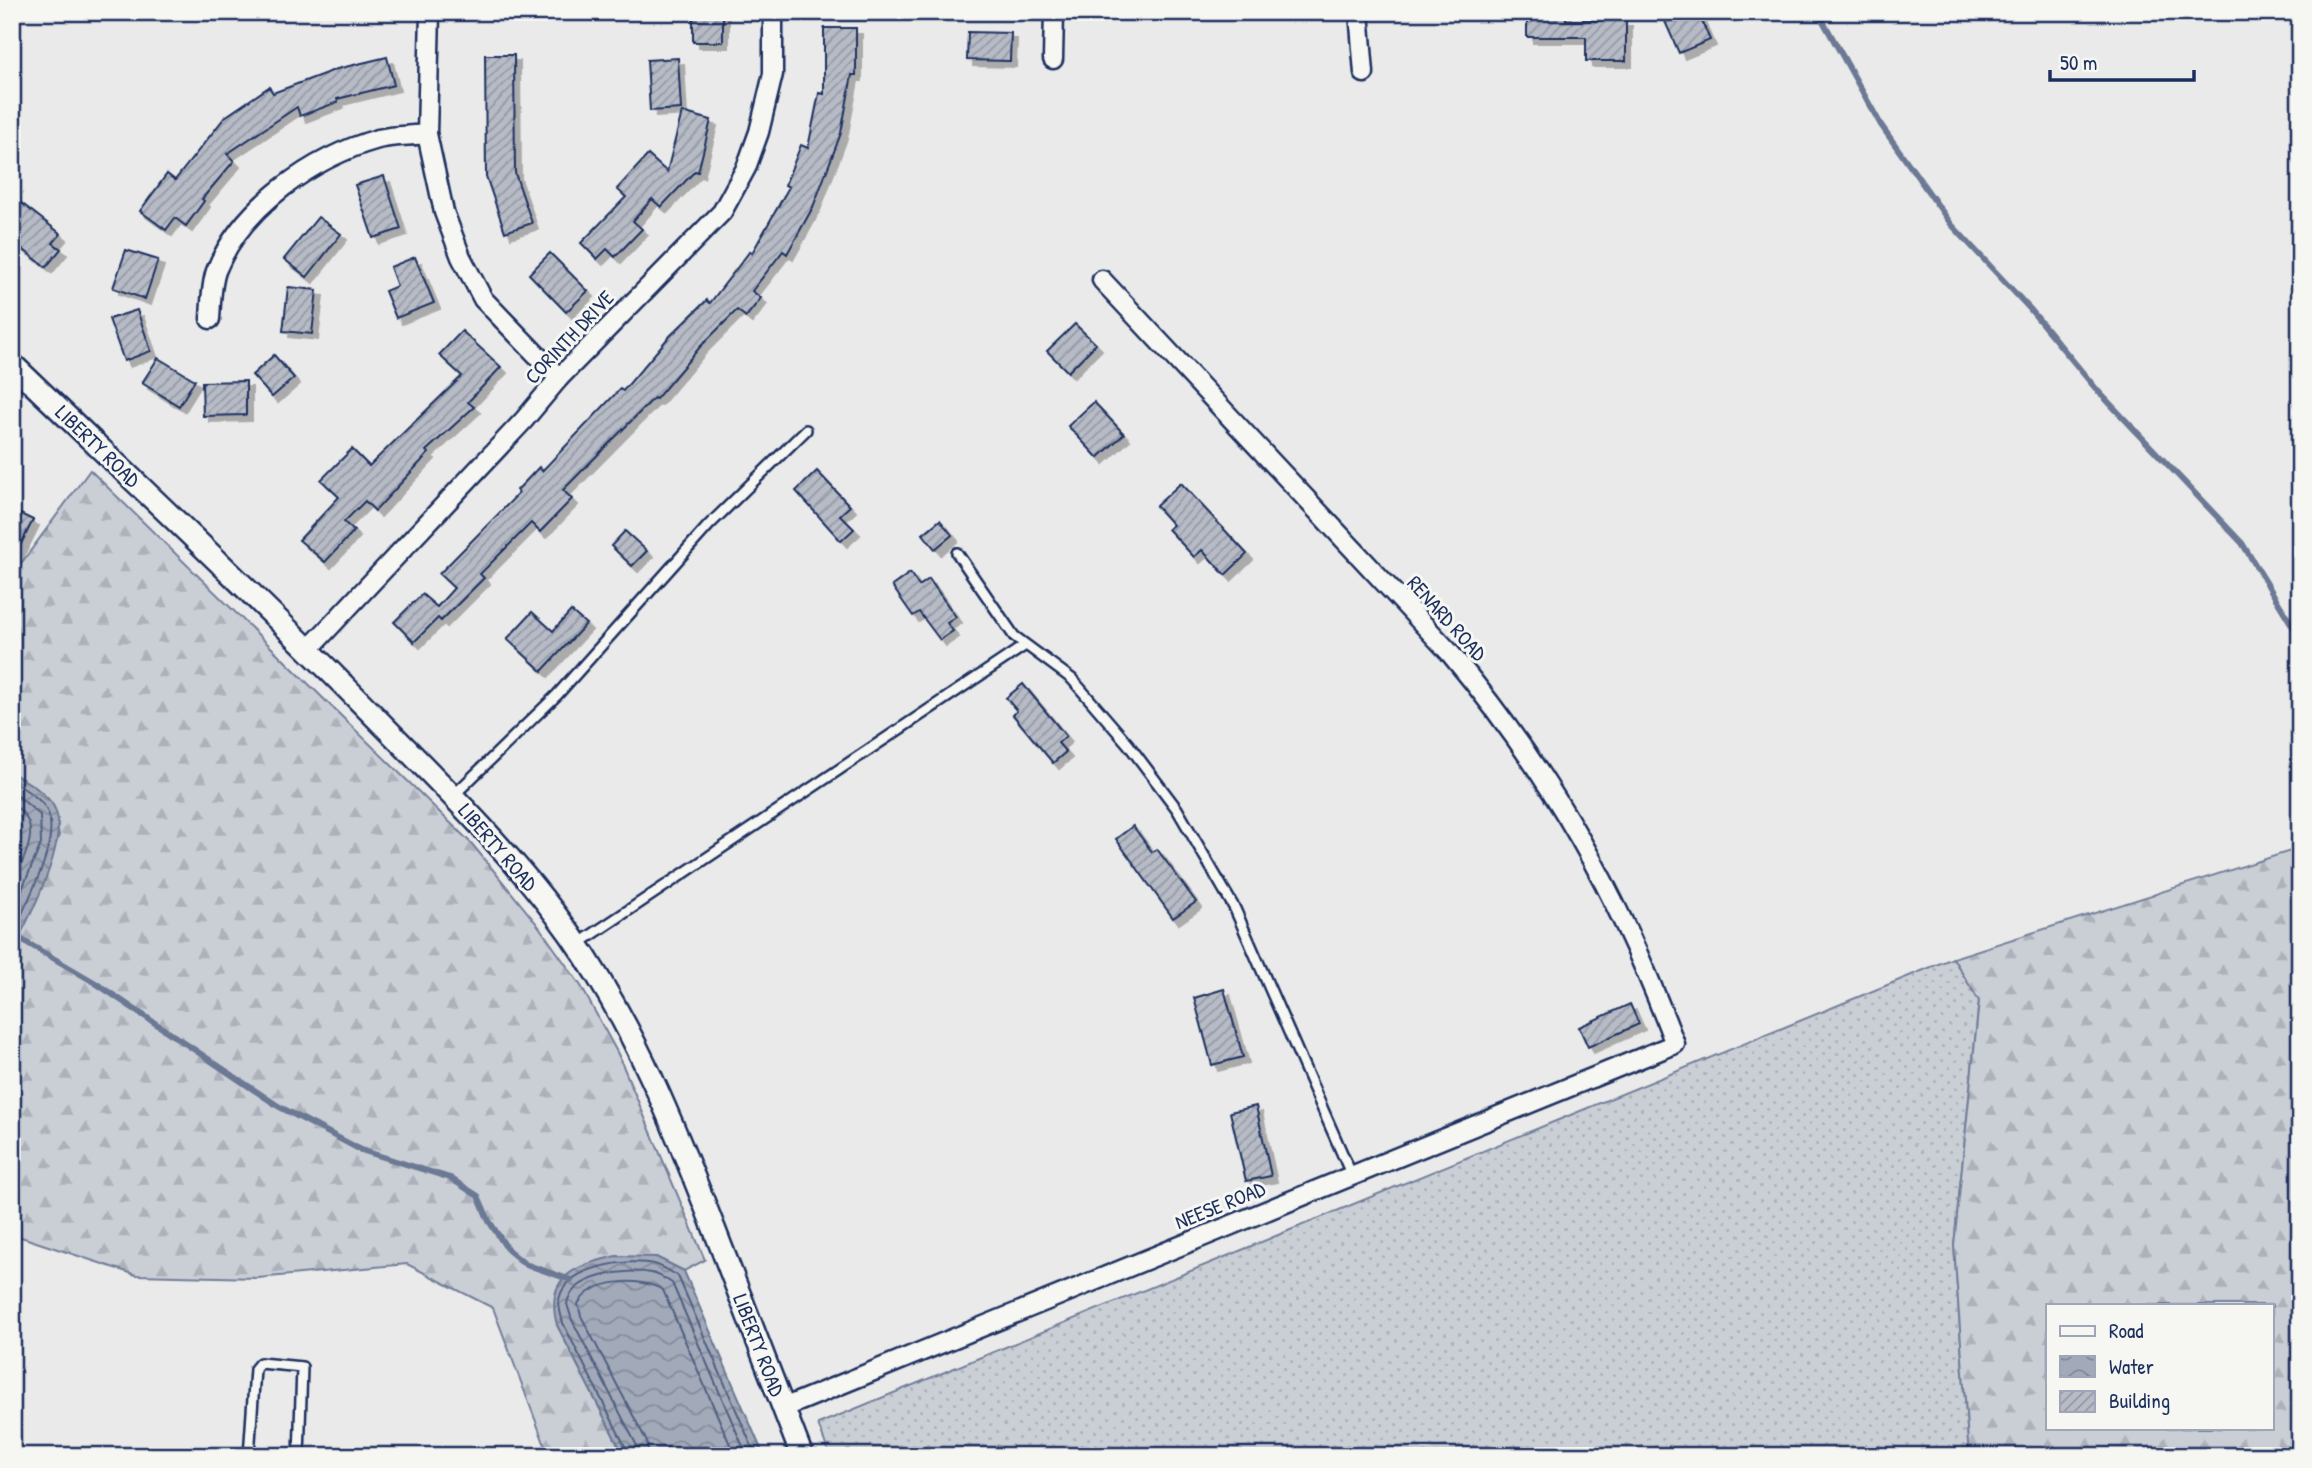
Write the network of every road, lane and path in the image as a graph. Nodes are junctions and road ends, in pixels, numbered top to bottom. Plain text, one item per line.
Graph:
1 (430, 12) edge
2 (773, 12) edge
3 (1054, 12) edge
4 (1359, 12) edge
5 (1053, 59) dead end
6 (1364, 73) dead end
7 (427, 134) junction
8 (1102, 280) dead end
9 (210, 319) dead end
10 (12, 364) edge
11 (559, 378) junction
12 (806, 430) dead end
13 (957, 553) dead end
14 (1024, 646) junction
15 (309, 649) junction
16 (453, 796) junction
17 (577, 945) junction
18 (1675, 1044) joint
19 (1352, 1176) junction
20 (783, 1408) junction
21 (249, 1456) edge
22 (299, 1456) edge
23 (802, 1456) edge

1 - 7 street
2 - 11 street, CORINTH DRIVE
3 - 5 street
4 - 6 street
7 - 9 street
7 - 11 street
8 - 18 street, RENARD ROAD
10 - 15 street, LIBERTY ROAD
11 - 15 street, CORINTH DRIVE
12 - 16 lane
13 - 14 lane
14 - 17 lane
14 - 19 lane
15 - 16 street, LIBERTY ROAD
16 - 17 street, LIBERTY ROAD
17 - 20 street, LIBERTY ROAD
18 - 19 street, NEESE ROAD
19 - 20 street, NEESE ROAD
20 - 23 street, LIBERTY ROAD
21 - 22 lane

